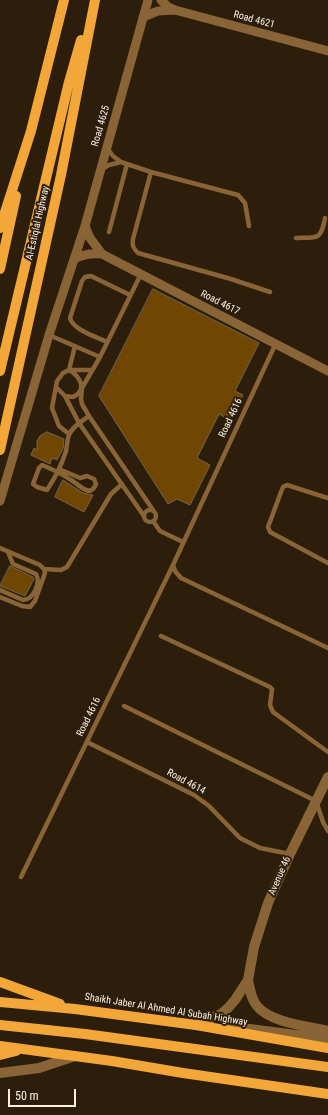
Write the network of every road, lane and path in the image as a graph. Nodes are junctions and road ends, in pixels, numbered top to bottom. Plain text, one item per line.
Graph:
1 (64, 0) edge
2 (94, 0) edge
3 (148, 0) edge
4 (161, 0) edge
5 (175, 10) junction
6 (143, 17) junction
7 (328, 51) edge
8 (31, 131) junction
9 (106, 148) junction
10 (121, 162) junction
11 (127, 164) junction
12 (99, 171) junction
13 (152, 172) junction
14 (325, 218) dead end
15 (85, 226) junction
16 (248, 226) dead end
17 (0, 228) edge
18 (109, 232) dead end
19 (296, 238) dead end
20 (102, 254) junction
21 (74, 259) junction
22 (0, 269) edge
23 (141, 274) junction
24 (270, 292) dead end
25 (130, 295) junction
26 (49, 335) junction
27 (107, 342) junction
28 (276, 343) junction
29 (75, 346) junction
30 (100, 357) junction
31 (69, 370) junction
32 (92, 370) junction
33 (0, 371) edge
34 (328, 371) edge
35 (57, 388) junction
36 (82, 388) junction
37 (65, 396) junction
38 (89, 416) junction
39 (79, 423) junction
40 (69, 434) junction
41 (0, 450) edge
42 (123, 466) junction
43 (58, 470) junction
44 (114, 472) junction
45 (122, 484) junction
46 (140, 491) junction
47 (131, 497) junction
48 (328, 498) edge
49 (0, 501) edge
50 (153, 510) junction
51 (144, 516) junction
52 (153, 521) junction
53 (183, 542) junction
54 (0, 548) edge
55 (8, 552) junction
56 (328, 563) edge
57 (173, 565) junction
58 (44, 569) junction
59 (0, 590) edge
60 (0, 597) edge
61 (161, 636) dead end
62 (328, 648) edge
63 (124, 706) dead end
64 (87, 742) junction
65 (328, 752) edge
66 (328, 777) edge
67 (316, 802) junction
68 (328, 831) edge
69 (290, 854) junction
70 (22, 877) dead end
71 (248, 980) junction
72 (0, 982) edge
73 (0, 1002) edge
74 (76, 1009) junction
75 (0, 1025) edge
76 (196, 1025) junction
77 (220, 1030) junction
78 (328, 1031) edge
79 (328, 1039) edge
80 (0, 1046) edge
81 (328, 1048) edge
82 (22, 1049) junction
83 (0, 1055) edge
84 (75, 1056) junction
85 (328, 1067) edge
86 (0, 1074) edge
87 (328, 1094) edge

1 - 8 main road
2 - 33 main road
2 - 41 main road, Al-Estiqlal Highway
3 - 6 street, Road 4625
4 - 5 street, Road 4621
5 - 6 street, Road 4621
5 - 7 street, Road 4621
6 - 9 street, Road 4625
8 - 17 main road
8 - 22 main road
9 - 10 lane
9 - 12 street, Road 4625
10 - 11 lane
10 - 12 lane
11 - 13 lane
11 - 18 lane
12 - 15 street, Road 4625
13 - 16 lane
13 - 24 lane
14 - 19 lane
15 - 20 street, Road 4617
15 - 21 street, Road 4625
20 - 21 street
20 - 23 street, Road 4617
21 - 26 street, Road 4625
23 - 25 lane
23 - 28 street, Road 4617
25 - 27 lane
25 - 27 lane
26 - 29 lane
26 - 49 street, Road 4625
27 - 30 lane
28 - 34 street, Road 4617
28 - 53 lane, Road 4616
29 - 30 lane
29 - 31 lane
30 - 32 lane
31 - 32 lane
31 - 35 lane
31 - 36 lane
32 - 36 lane
35 - 37 lane
35 - 40 lane
36 - 37 lane
36 - 38 lane
37 - 39 lane
38 - 39 lane
38 - 42 lane
39 - 40 lane
39 - 44 lane
40 - 43 lane
42 - 44 lane
42 - 46 lane
43 - 43 lane
43 - 43 lane
44 - 45 lane
45 - 47 lane
45 - 58 lane
46 - 47 lane
46 - 50 lane
47 - 51 lane
48 - 56 lane
50 - 51 lane
50 - 52 lane
51 - 52 lane
52 - 53 lane
53 - 57 lane, Road 4616
54 - 55 lane
55 - 58 lane
55 - 59 lane
57 - 62 lane
57 - 64 lane, Road 4616
58 - 60 lane
61 - 65 lane
63 - 67 lane
64 - 69 lane, Road 4614
64 - 70 lane, Road 4616
66 - 67 street, Avenue 46
67 - 68 lane
67 - 69 street, Avenue 46
69 - 71 street, Avenue 46
71 - 76 street, Avenue 46
71 - 78 street, Avenue 46
72 - 74 main road
73 - 74 main road, Shaikh Jaber Al Ahmed Al Subah Highway
74 - 76 main road, Shaikh Jaber Al Ahmed Al Subah Highway
75 - 85 main road
76 - 77 main road, Shaikh Jaber Al Ahmed Al Subah Highway
77 - 79 street
77 - 81 main road, Shaikh Jaber Al Ahmed Al Subah Highway
80 - 82 main road
82 - 83 main road
82 - 84 main road
84 - 86 street
84 - 87 main road

